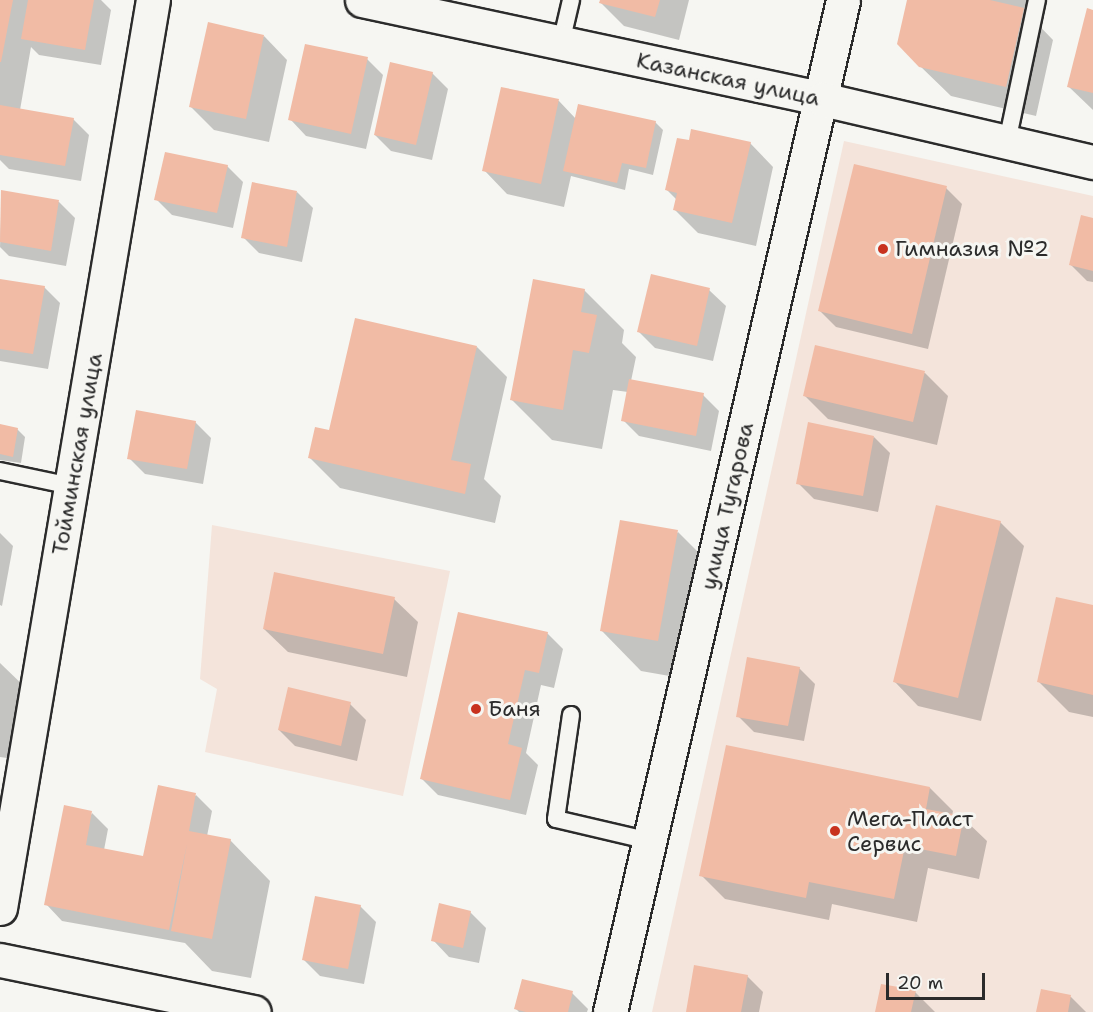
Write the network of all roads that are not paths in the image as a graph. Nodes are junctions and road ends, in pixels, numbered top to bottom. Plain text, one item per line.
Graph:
1 (153, 0) edge
2 (362, 0) edge
3 (571, 0) edge
4 (843, 0) edge
5 (1037, 0) edge
6 (561, 43) junction
7 (822, 99) junction
8 (1007, 142) junction
9 (1093, 162) edge
10 (0, 471) edge
11 (71, 486) junction
12 (571, 715) dead end
13 (650, 841) junction
14 (0, 908) edge
15 (0, 960) edge
16 (254, 1012) edge
17 (610, 1012) edge

1 - 11 street, Тойминская улица
2 - 6 street, Казанская улица
3 - 6 lane
4 - 7 street, улица Тугарова
5 - 8 lane
6 - 7 street, Казанская улица
7 - 8 street, Казанская улица
7 - 13 street, улица Тугарова
8 - 9 street, Казанская улица
10 - 11 lane
11 - 14 street, Тойминская улица
12 - 13 lane
13 - 17 street, улица Тугарова
15 - 16 street

